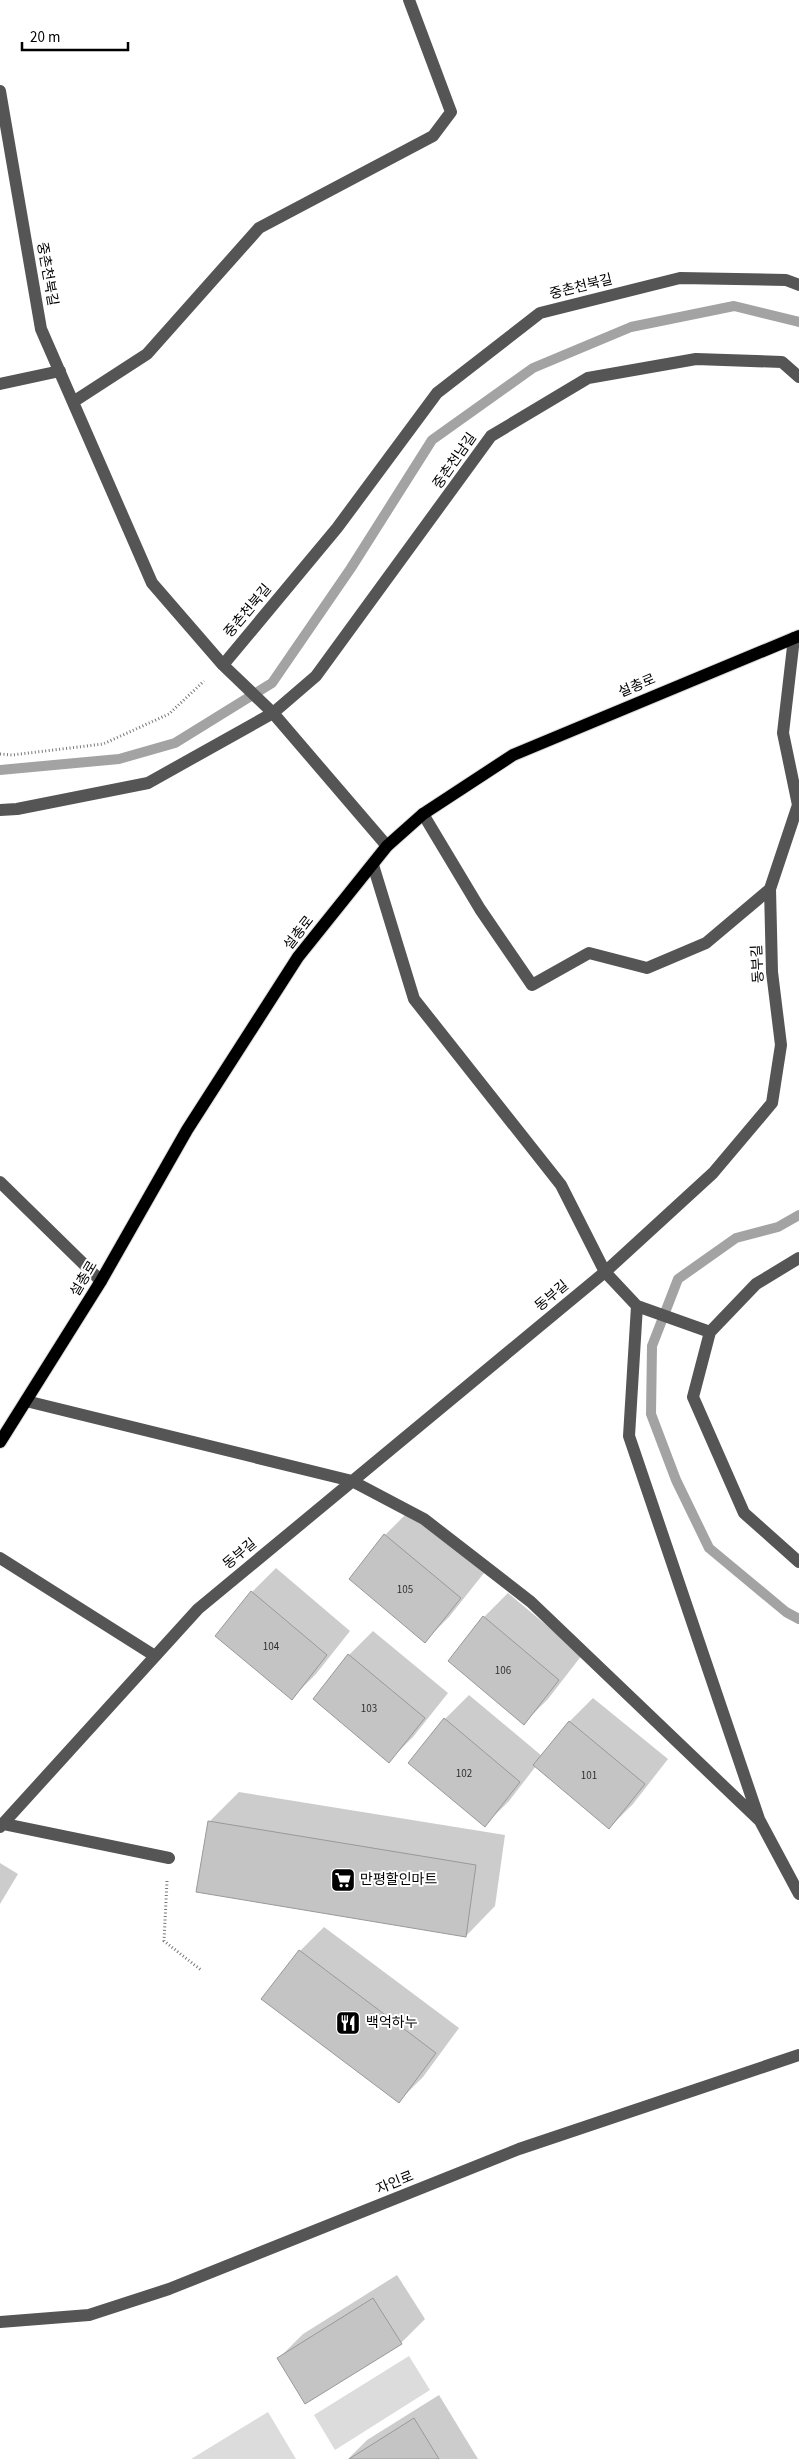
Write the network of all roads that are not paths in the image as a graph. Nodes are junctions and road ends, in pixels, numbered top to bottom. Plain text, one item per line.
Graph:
1 (409, 0) edge
2 (0, 91) edge
3 (799, 285) edge
4 (60, 371) junction
5 (799, 377) edge
6 (0, 384) edge
7 (73, 402) junction
8 (796, 637) edge
9 (223, 664) junction
10 (273, 713) junction
11 (0, 810) edge
12 (423, 814) junction
13 (387, 846) junction
14 (373, 865) junction
15 (770, 889) junction
16 (0, 1182) edge
17 (799, 1258) edge
18 (604, 1272) junction
19 (101, 1280) junction
20 (637, 1306) junction
21 (710, 1332) junction
22 (26, 1401) junction
23 (2, 1434) edge
24 (352, 1481) junction
25 (0, 1558) edge
26 (799, 1562) edge
27 (155, 1656) junction
28 (760, 1821) junction
29 (2, 1826) edge
30 (168, 1858) road end
31 (799, 1894) edge
32 (796, 2056) edge
33 (799, 2069) edge
34 (0, 2322) edge

1 - 7 street
2 - 4 street, 중촌천북길
3 - 9 street, 중촌천북길
4 - 6 street
4 - 7 street, 중촌천북길
5 - 10 street, 중촌천남길
7 - 9 street, 중촌천북길
8 - 12 main road, 설총로
8 - 15 street, 동부길
9 - 10 street
10 - 11 street, 중촌천남길
10 - 13 street
12 - 13 main road, 설총로
12 - 15 street
13 - 14 main road, 설총로
14 - 18 street
14 - 19 main road, 설총로
15 - 18 street, 동부길
16 - 19 street
17 - 21 street
18 - 20 street
18 - 24 street, 동부길
19 - 22 main road, 설총로
20 - 21 street
20 - 28 street
21 - 26 street
22 - 23 main road, 설총로
22 - 24 street
24 - 27 street, 동부길
24 - 28 street
25 - 27 street
27 - 29 street, 동부길
28 - 31 street
29 - 30 street
32 - 33 street
32 - 34 street, 자인로

